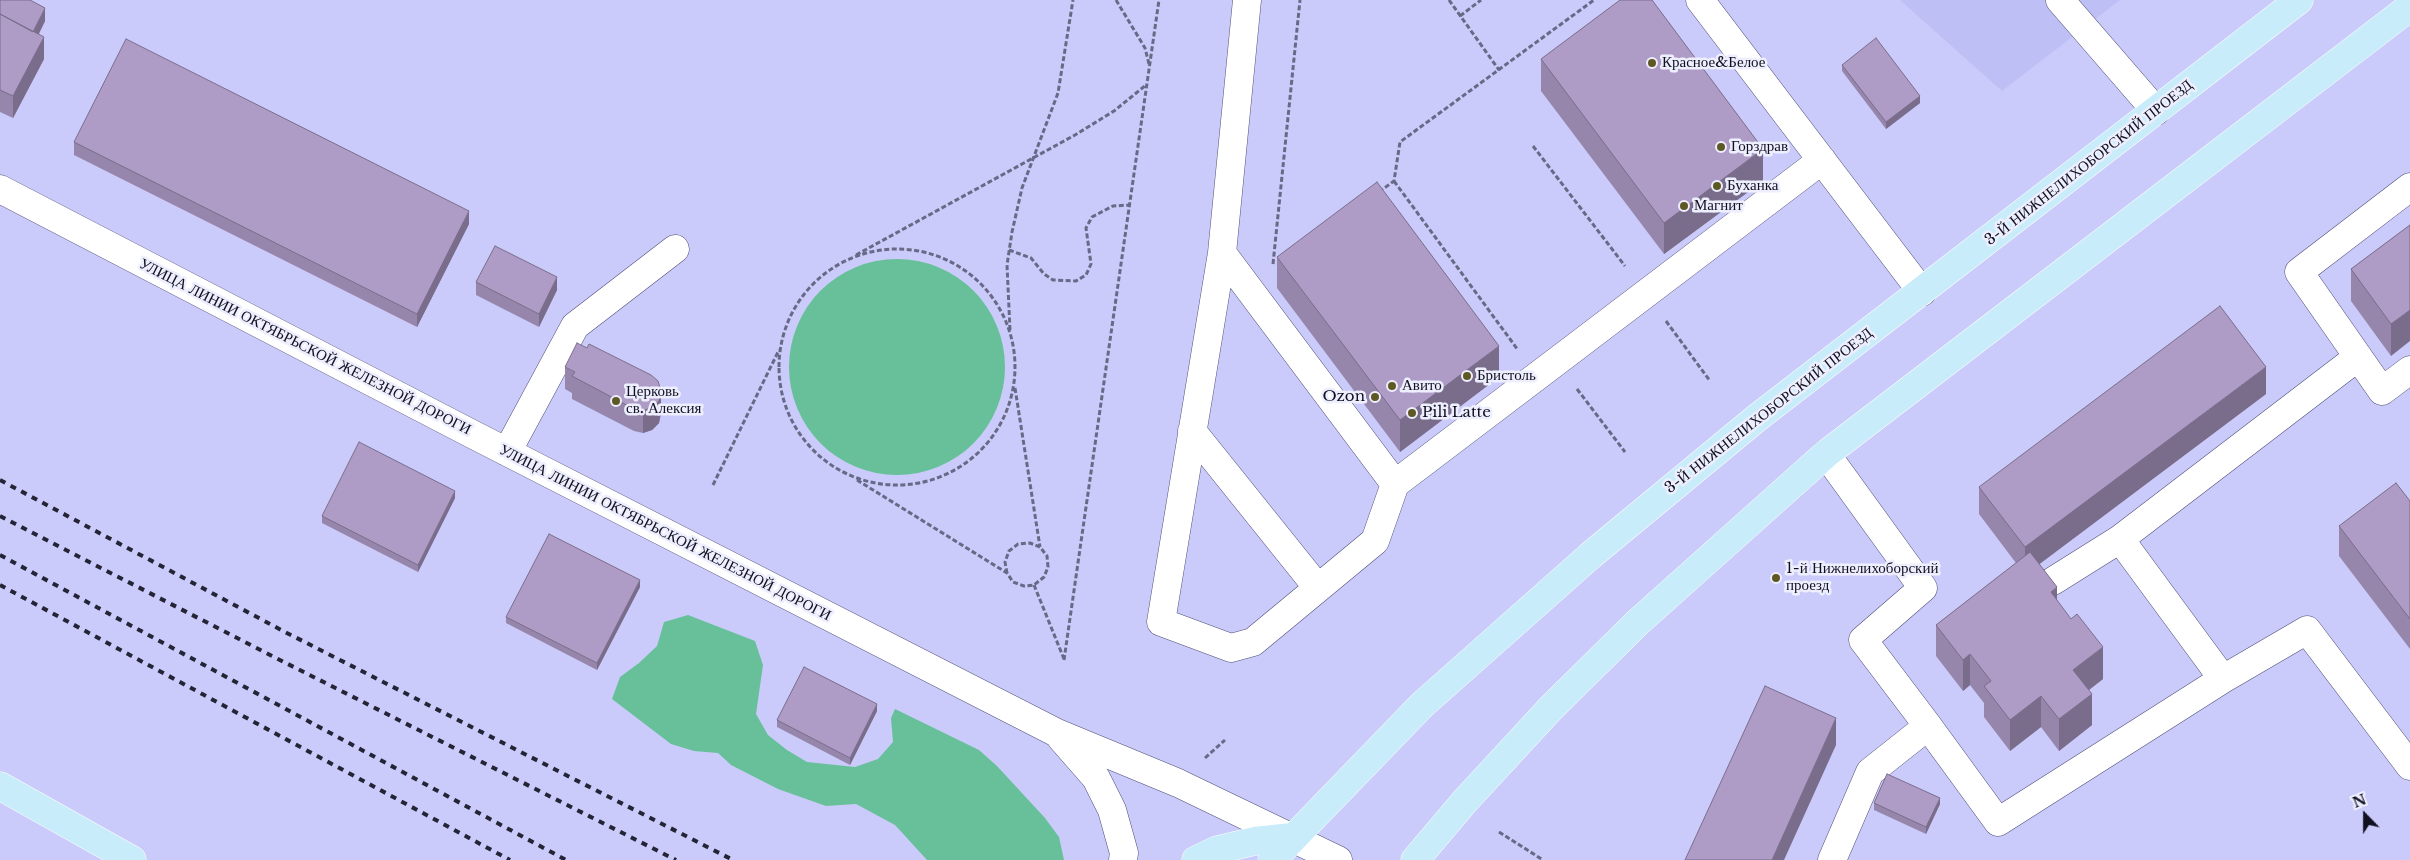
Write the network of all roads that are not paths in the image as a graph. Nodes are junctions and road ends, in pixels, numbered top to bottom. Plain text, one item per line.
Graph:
1 (1247, 0) edge
2 (1700, 0) edge
3 (2060, 0) edge
4 (2299, 0) edge
5 (2410, 7) edge
6 (2156, 111) junction
7 (1822, 160) junction
8 (2410, 187) edge
9 (0, 189) edge
10 (675, 249) dead end
11 (1222, 252) junction
12 (1922, 292) junction
13 (2358, 357) junction
14 (2410, 370) edge
15 (1192, 431) junction
16 (507, 452) junction
17 (1826, 454) junction
18 (1395, 484) junction
19 (2120, 539) junction
20 (2053, 581) edge
21 (1318, 588) junction
22 (2223, 679) junction
23 (1928, 726) junction
24 (1057, 733) junction
25 (2410, 766) edge
26 (0, 786) edge
27 (1292, 837) junction
28 (132, 860) edge
29 (1123, 860) edge
30 (1196, 860) edge
31 (1272, 860) edge
32 (1338, 860) edge
33 (1415, 860) edge
34 (1832, 860) edge

1 - 11 street
2 - 7 street
3 - 6 street
4 - 6 main road, 3-Й НИЖНЕЛИХОБОРСКИЙ ПРОЕЗД
5 - 17 main road
6 - 12 main road, 3-Й НИЖНЕЛИХОБОРСКИЙ ПРОЕЗД
7 - 12 street
7 - 18 street
8 - 13 street
9 - 16 street, УЛИЦА ЛИНИИ ОКТЯБРЬСКОЙ ЖЕЛЕЗНОЙ ДОРОГИ
10 - 16 street
11 - 15 street
11 - 18 street
12 - 27 main road, 3-Й НИЖНЕЛИХОБОРСКИЙ ПРОЕЗД
13 - 14 street
13 - 19 street
15 - 21 street
15 - 21 street
16 - 24 street, УЛИЦА ЛИНИИ ОКТЯБРЬСКОЙ ЖЕЛЕЗНОЙ ДОРОГИ
17 - 23 street
17 - 33 main road
18 - 21 street
19 - 20 street
19 - 22 street
22 - 23 street
22 - 25 street
23 - 34 street
24 - 27 street, УЛИЦА ЛИНИИ ОКТЯБРЬСКОЙ ЖЕЛЕЗНОЙ ДОРОГИ
24 - 29 street
26 - 28 main road
27 - 30 main road
27 - 31 main road, 3-Й НИЖНЕЛИХОБОРСКИЙ ПРОЕЗД
27 - 32 street, УЛИЦА ЛИНИИ ОКТЯБРЬСКОЙ ЖЕЛЕЗНОЙ ДОРОГИ

